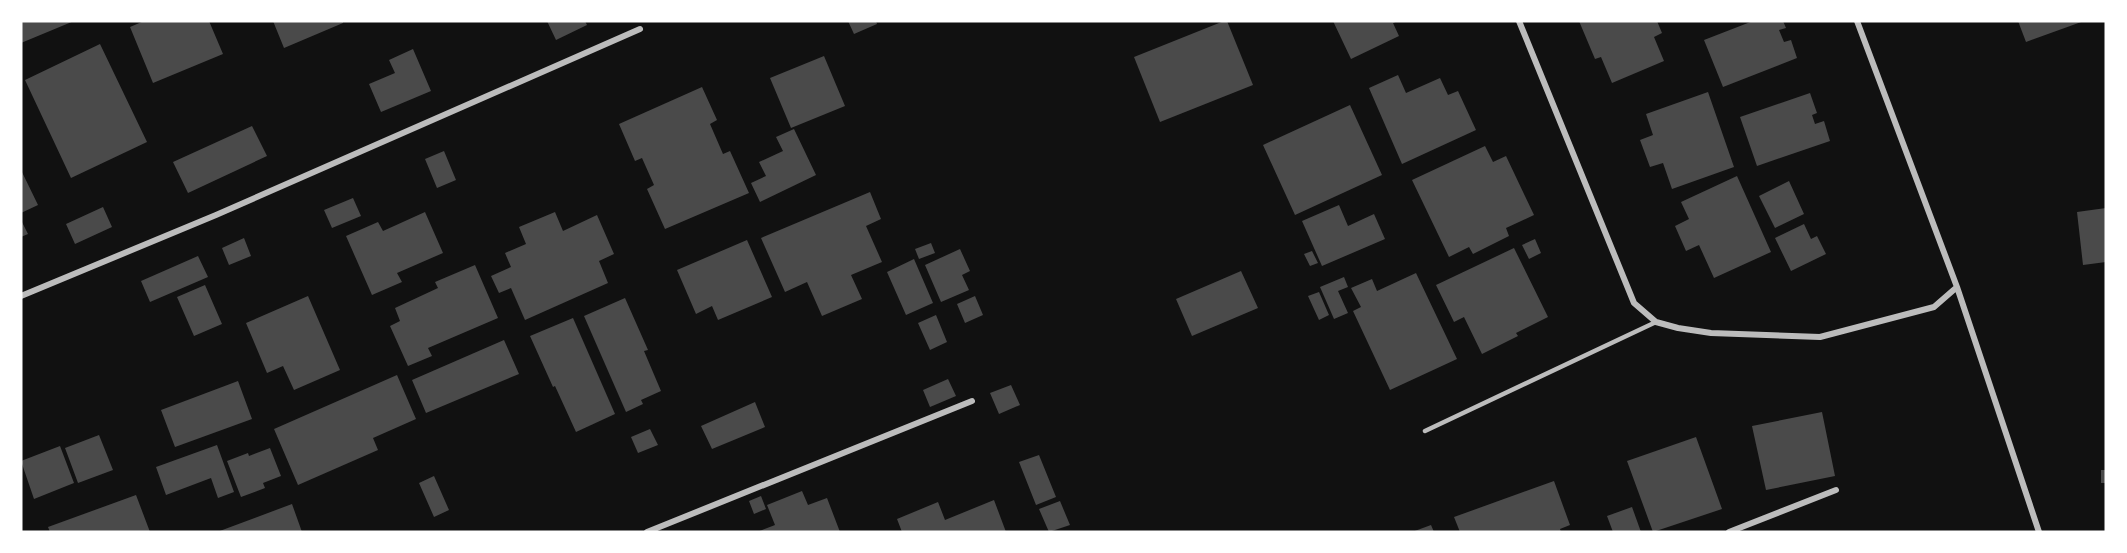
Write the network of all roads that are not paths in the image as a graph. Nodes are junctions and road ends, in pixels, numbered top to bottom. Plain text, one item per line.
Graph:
1 (1519, 21) edge
2 (1857, 21) edge
3 (640, 29) dead end
4 (1957, 287) junction
5 (21, 296) edge
6 (1656, 322) junction
7 (972, 401) dead end
8 (1425, 431) dead end
9 (1836, 490) dead end
10 (646, 532) edge
11 (1729, 532) edge
12 (2039, 532) edge

1 - 6 street
2 - 4 street
3 - 5 street
4 - 6 street
4 - 12 street
6 - 8 lane
7 - 10 street
9 - 11 street

